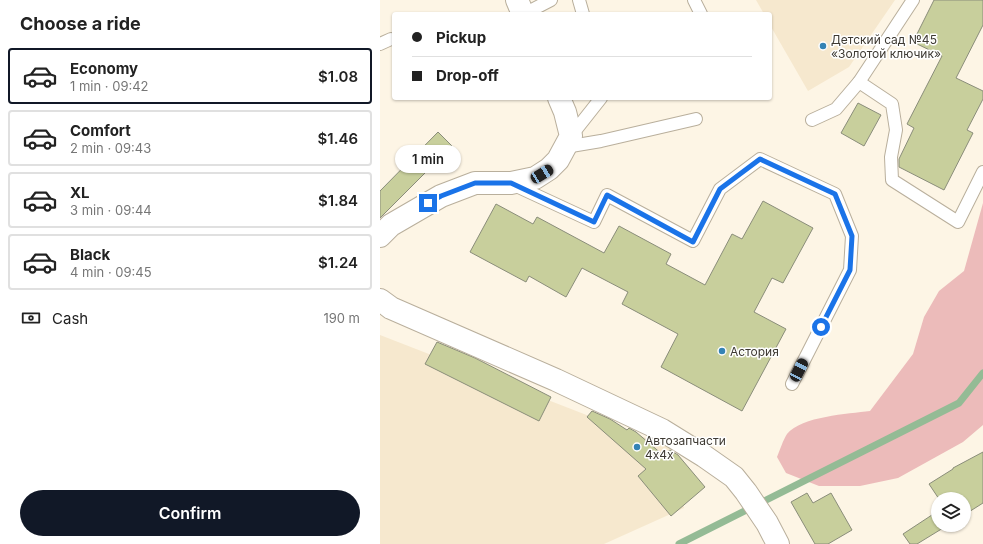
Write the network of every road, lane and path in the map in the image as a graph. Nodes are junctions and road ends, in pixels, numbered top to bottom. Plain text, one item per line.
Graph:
1 (517, 0) edge
2 (551, 0) edge
3 (579, 0) edge
4 (694, 0) edge
5 (913, 0) edge
6 (522, 12) edge
7 (527, 12) edge
8 (582, 12) edge
9 (699, 12) edge
10 (859, 82) junction
11 (560, 100) edge
12 (600, 100) edge
13 (696, 119) dead end
14 (812, 120) dead end
15 (568, 142) junction
16 (983, 172) edge
17 (511, 183) junction
18 (380, 236) edge
19 (380, 300) edge
20 (792, 384) dead end
21 (778, 544) edge

1 - 6 street
2 - 7 lane
3 - 8 lane
4 - 9 lane
5 - 10 lane
10 - 14 lane
10 - 16 lane
11 - 15 street
12 - 15 lane
13 - 15 lane
15 - 17 street
17 - 18 street
17 - 20 lane
19 - 21 street

